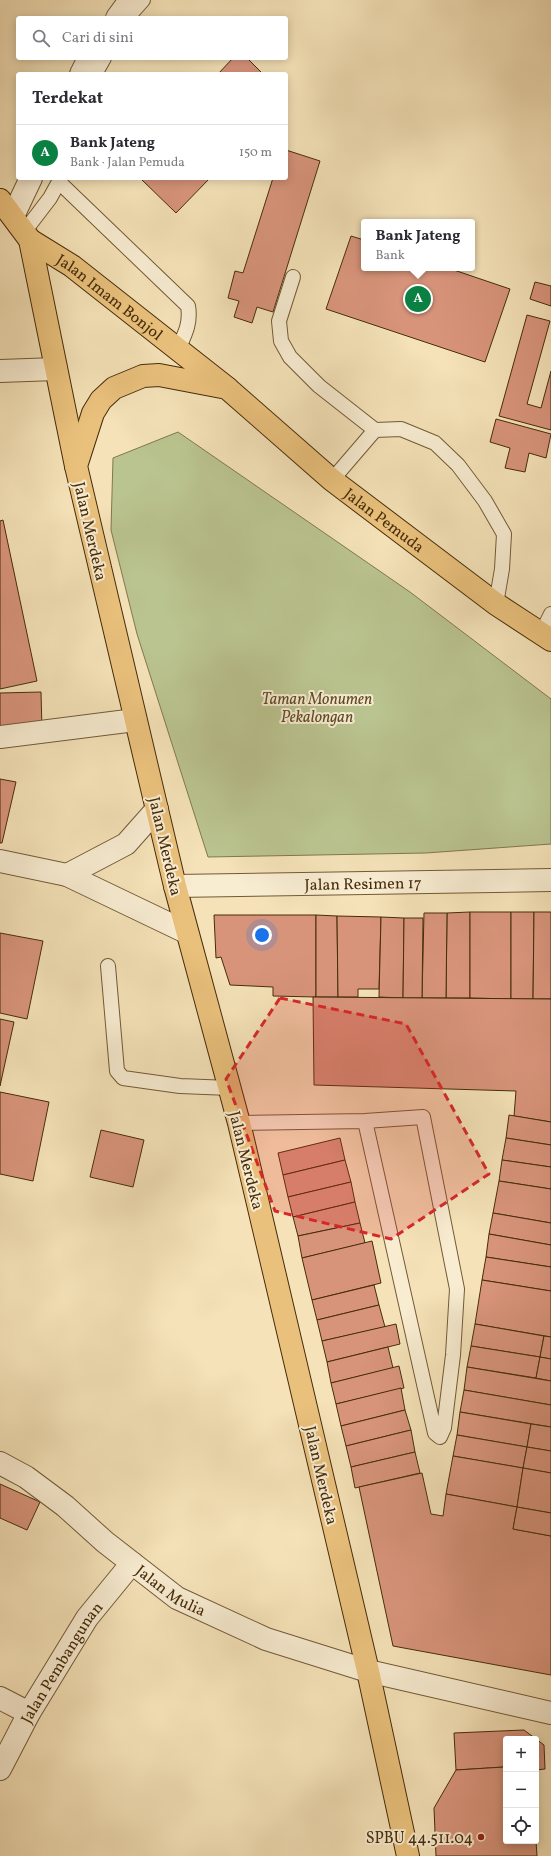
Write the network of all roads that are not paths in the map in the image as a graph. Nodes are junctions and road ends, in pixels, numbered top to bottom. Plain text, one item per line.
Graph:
1 (130, 0) edge
2 (143, 0) edge
3 (118, 16) edge
4 (129, 16) edge
5 (88, 60) edge
6 (103, 60) edge
7 (82, 72) edge
8 (96, 72) edge
9 (30, 180) edge
10 (60, 181) edge
11 (14, 222) edge
12 (293, 277) dead end
13 (178, 349) junction
14 (56, 369) junction
15 (0, 371) edge
16 (227, 388) junction
17 (375, 430) junction
18 (76, 466) junction
19 (332, 480) junction
20 (496, 604) junction
21 (551, 614) edge
22 (546, 637) edge
23 (135, 720) junction
24 (0, 737) edge
25 (157, 809) junction
26 (0, 861) edge
27 (67, 875) junction
28 (551, 880) edge
29 (175, 886) junction
30 (186, 932) junction
31 (108, 966) dead end
32 (230, 1088) junction
33 (365, 1121) junction
34 (239, 1123) junction
35 (0, 1463) edge
36 (132, 1563) junction
37 (368, 1671) junction
38 (0, 1698) edge
39 (29, 1713) junction
40 (551, 1713) edge
41 (0, 1769) edge
42 (408, 1856) edge

1 - 3 street
2 - 4 lane
5 - 7 street
6 - 8 lane
9 - 11 street
10 - 11 lane
10 - 13 lane
11 - 13 main road, Jalan Imam Bonjol
11 - 14 main road, Jalan Merdeka
12 - 17 lane
13 - 16 main road, Jalan Imam Bonjol
14 - 15 street
14 - 18 main road, Jalan Merdeka
16 - 18 main road
16 - 19 main road, Jalan Pemuda
17 - 19 lane
17 - 20 lane
18 - 23 main road, Jalan Merdeka
19 - 20 main road, Jalan Pemuda
20 - 22 main road, Jalan Pemuda
21 - 22 lane
23 - 24 street
23 - 25 main road, Jalan Merdeka
25 - 27 street
25 - 29 main road, Jalan Merdeka
26 - 27 street
27 - 30 street
28 - 29 street, Jalan Resimen 17
29 - 30 main road, Jalan Merdeka
30 - 32 main road, Jalan Merdeka
31 - 32 lane
32 - 34 main road, Jalan Merdeka
33 - 33 lane
33 - 34 lane
34 - 37 main road, Jalan Merdeka
35 - 36 street, Jalan Mulia
36 - 37 street, Jalan Mulia
36 - 39 street, Jalan Pembangunan
37 - 40 street, Jalan Mulia
37 - 42 main road, Jalan Merdeka
38 - 39 street
39 - 41 street, Jalan Pembangunan

